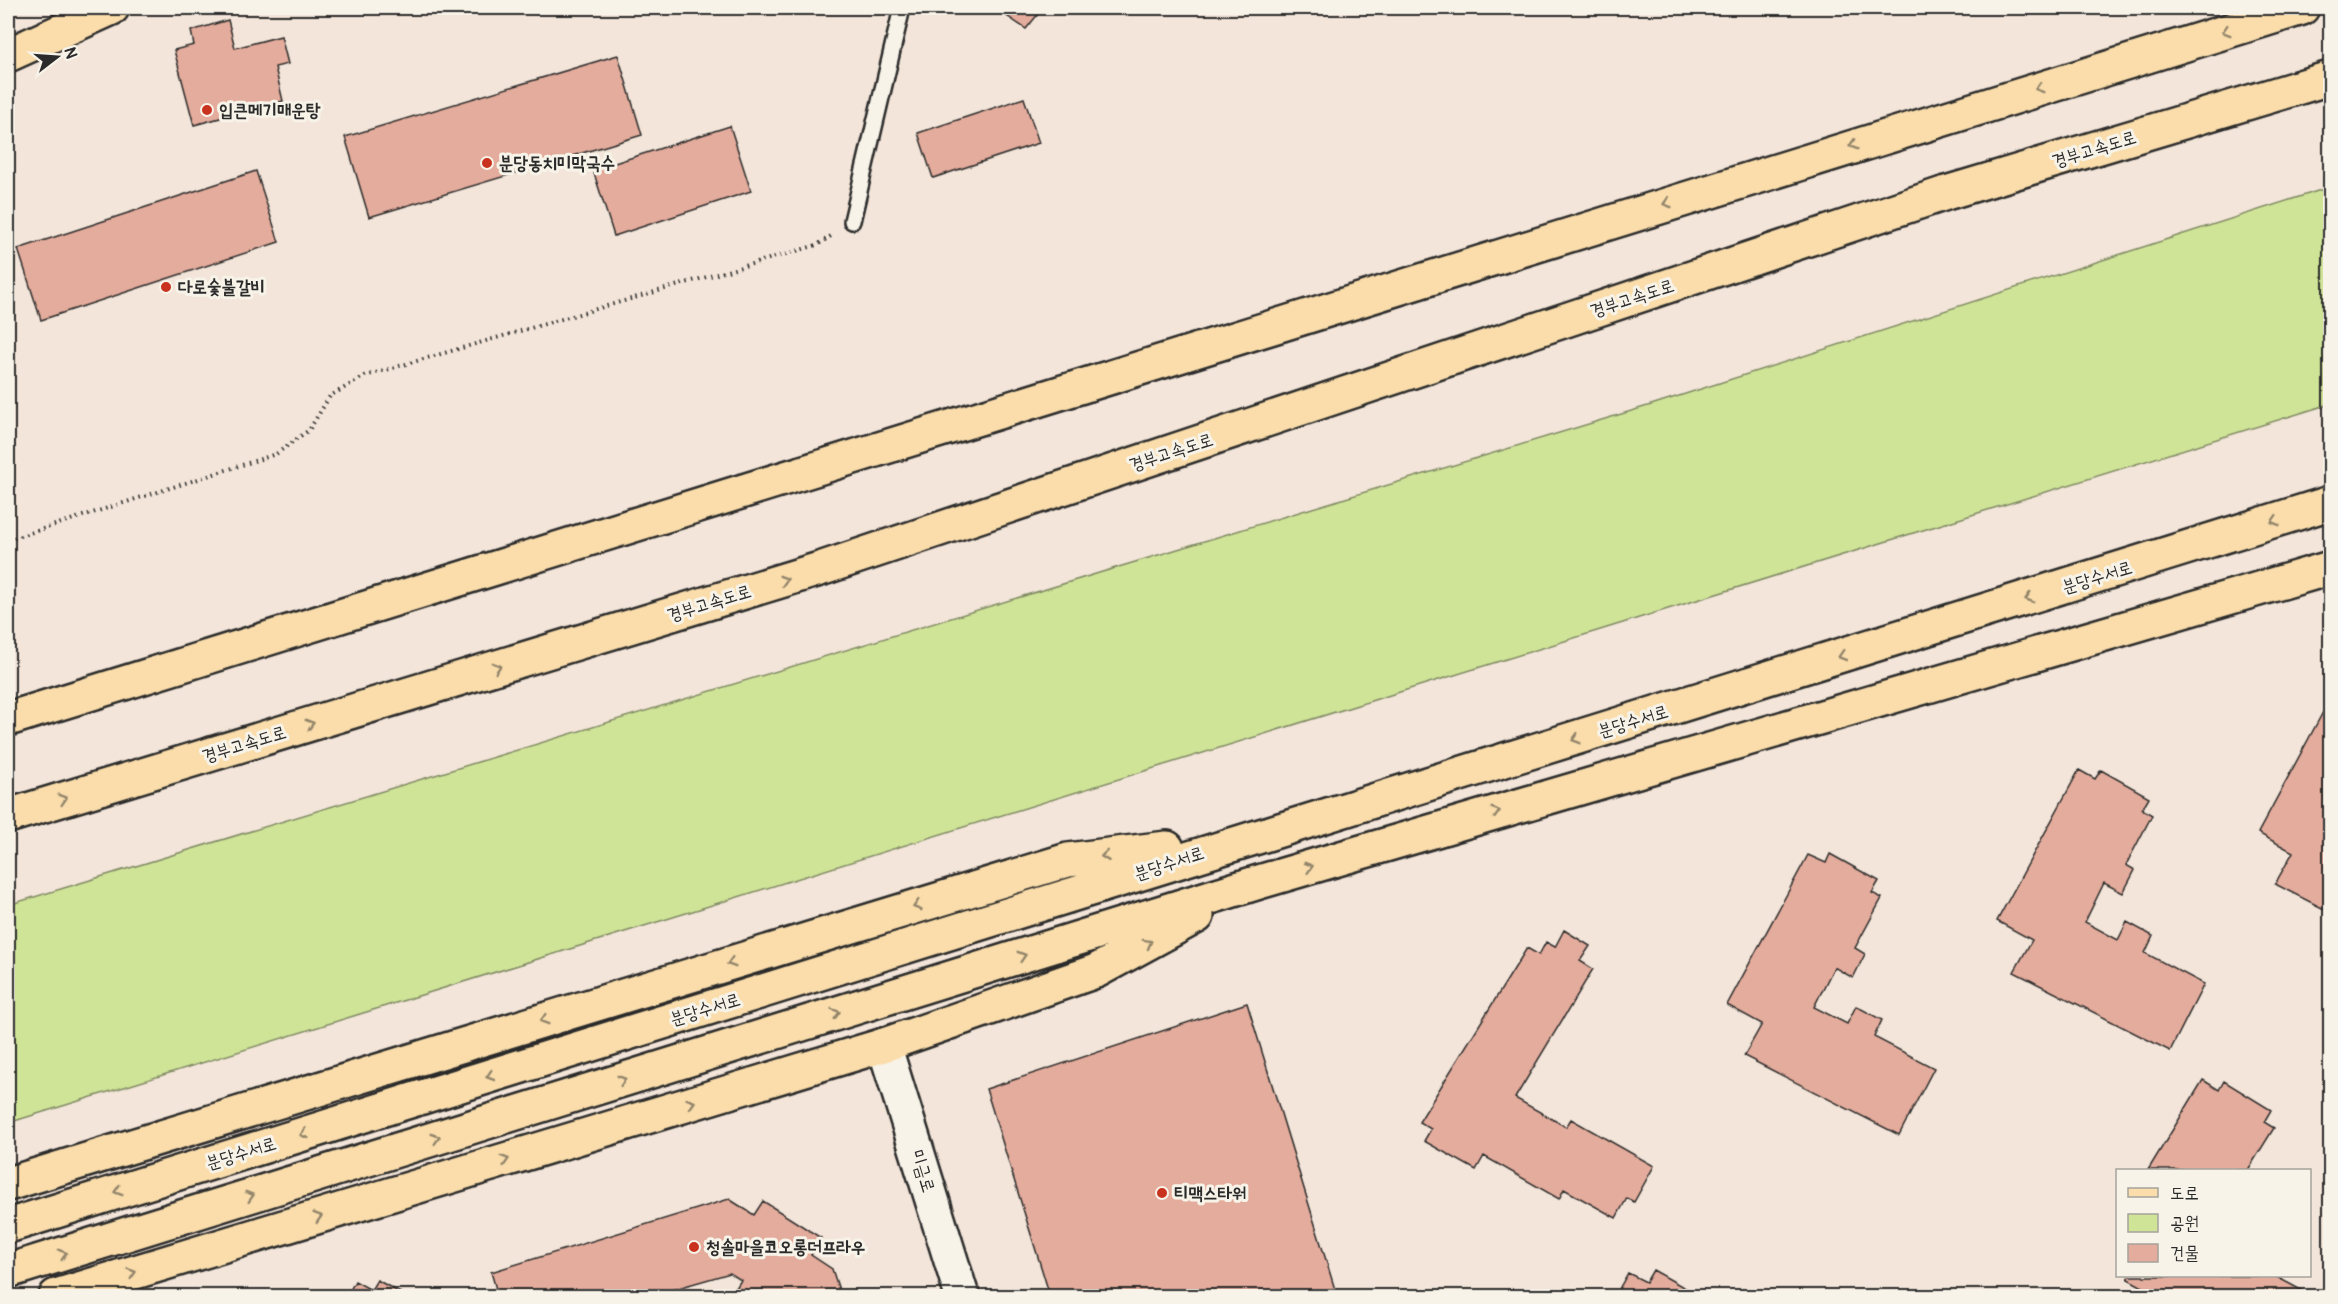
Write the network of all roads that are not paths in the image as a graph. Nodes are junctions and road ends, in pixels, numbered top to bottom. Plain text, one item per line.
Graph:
1 (112, 8) edge
2 (902, 8) edge
3 (2302, 8) edge
4 (8, 55) edge
5 (2331, 78) edge
6 (852, 221) road end
7 (2331, 503) edge
8 (2331, 568) edge
9 (8, 718) edge
10 (8, 816) edge
11 (1247, 838) junction
12 (1259, 882) junction
13 (884, 1045) junction
14 (8, 1184) edge
15 (8, 1226) edge
16 (8, 1271) edge
17 (56, 1296) edge
18 (962, 1296) edge

1 - 4 main road
2 - 6 lane
3 -> 9 main road
10 -> 5 main road, 경부고속도로
7 -> 11 main road, 분당수서로
12 -> 8 main road
11 -> 14 main road
11 -> 15 main road, 분당수서로
13 -> 12 main road
16 -> 12 main road
17 -> 13 main road
13 - 18 main road, 미금로

